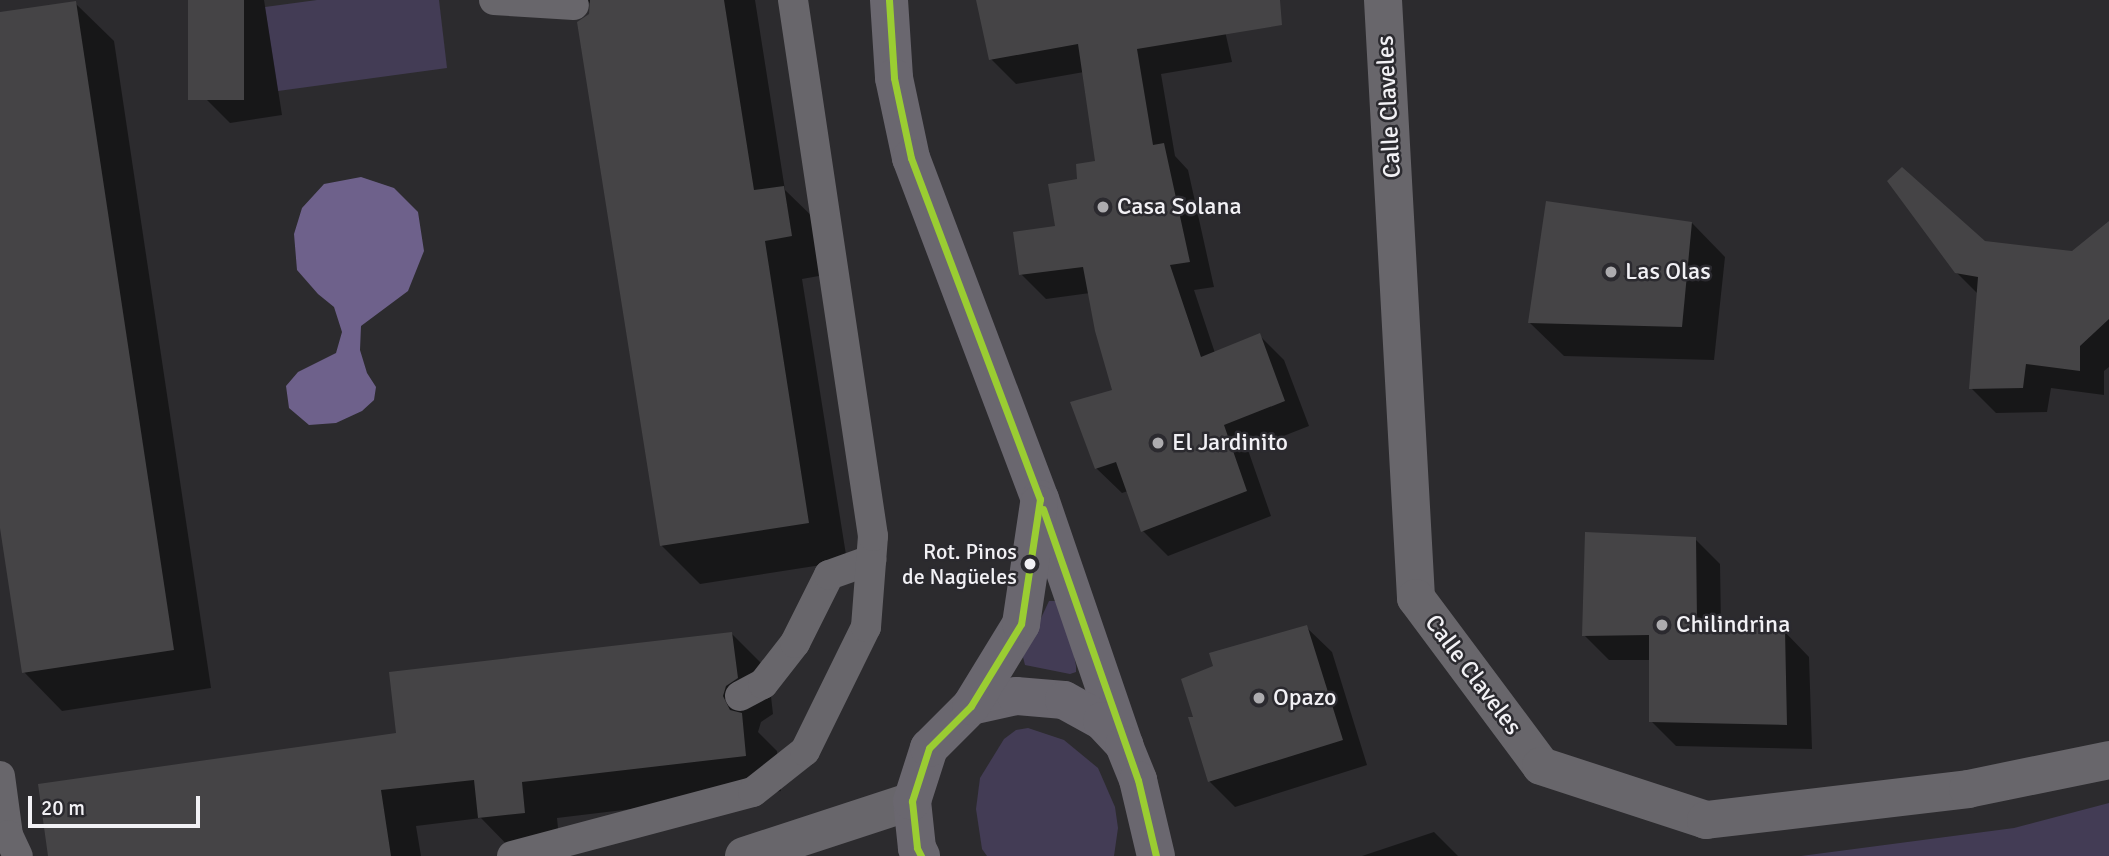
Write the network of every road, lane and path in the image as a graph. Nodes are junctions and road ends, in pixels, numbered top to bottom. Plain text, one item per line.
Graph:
1 (494, 0) edge
2 (793, 0) edge
3 (889, 0) edge
4 (1383, 0) edge
5 (574, 5) dead end
6 (1040, 499) junction
7 (871, 560) junction
8 (740, 696) dead end
9 (971, 706) junction
10 (1124, 745) junction
11 (2109, 760) edge
12 (0, 776) edge
13 (912, 801) junction
14 (1145, 814) junction
15 (18, 856) edge
16 (512, 856) edge
17 (744, 856) edge
18 (921, 856) edge
19 (1142, 856) edge
20 (1156, 856) edge

1 - 5 lane
2 - 7 lane
3 - 6 street
4 - 11 street, Calle Claveles
6 - 9 street
6 - 10 street
7 - 8 lane
7 - 16 lane
9 - 10 street
9 - 13 street
10 - 14 street
12 - 15 lane
13 - 17 street
13 - 18 street
14 - 19 street
14 - 20 street

